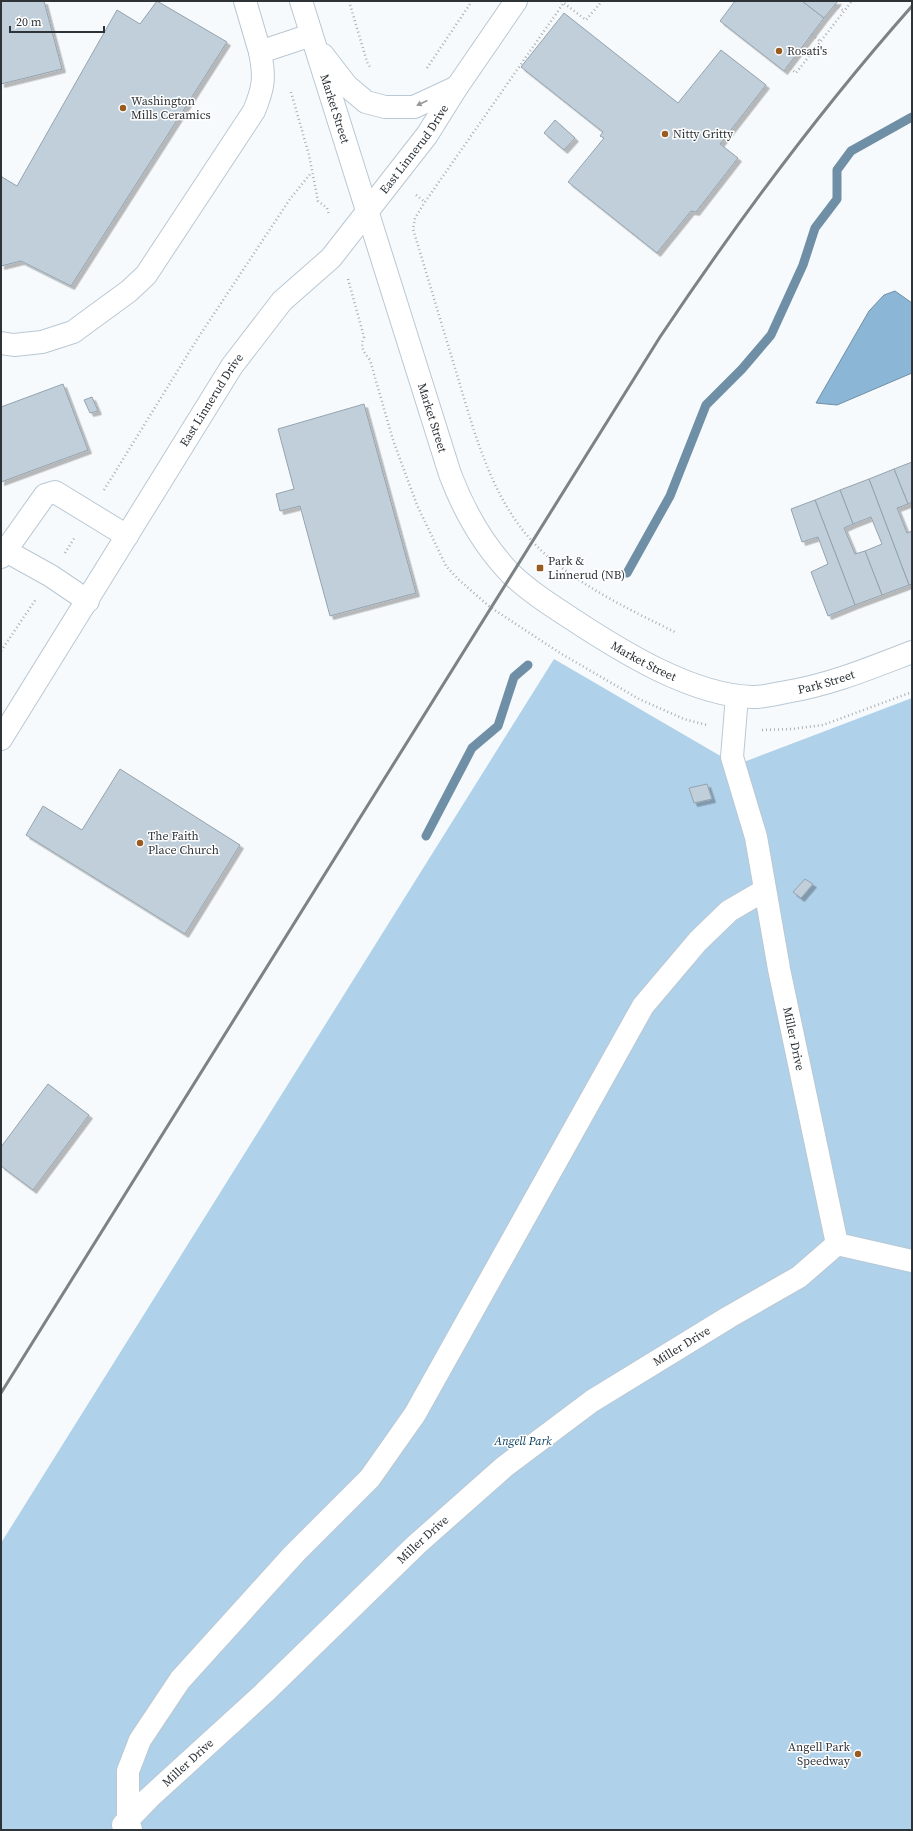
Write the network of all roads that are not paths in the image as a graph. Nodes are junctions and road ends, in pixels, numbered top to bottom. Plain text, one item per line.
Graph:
1 (245, 1) edge
2 (301, 1) edge
3 (516, 1) edge
4 (313, 39) junction
5 (260, 52) junction
6 (457, 87) junction
7 (367, 213) junction
8 (1, 343) edge
9 (127, 536) junction
10 (3, 554) edge
11 (88, 601) junction
12 (912, 652) edge
13 (737, 696) junction
14 (1, 739) edge
15 (765, 890) junction
16 (837, 1244) junction
17 (912, 1261) edge
18 (126, 1827) edge

1 - 5 street
2 - 4 street, Market Street
3 - 6 street, East Linnerud Drive
4 - 5 street
6 -> 4 street, East Linnerud Drive
4 - 7 street, Market Street
5 - 8 street
6 - 7 street, East Linnerud Drive
7 - 9 street, East Linnerud Drive
7 - 13 street, Market Street
9 - 10 street
9 - 11 street, East Linnerud Drive
10 - 11 street
11 - 14 street, East Linnerud Drive
12 - 13 street, Park Street
13 - 15 street, Miller Drive
15 - 16 street, Miller Drive
15 - 18 street
16 - 17 street
16 - 18 street, Miller Drive

